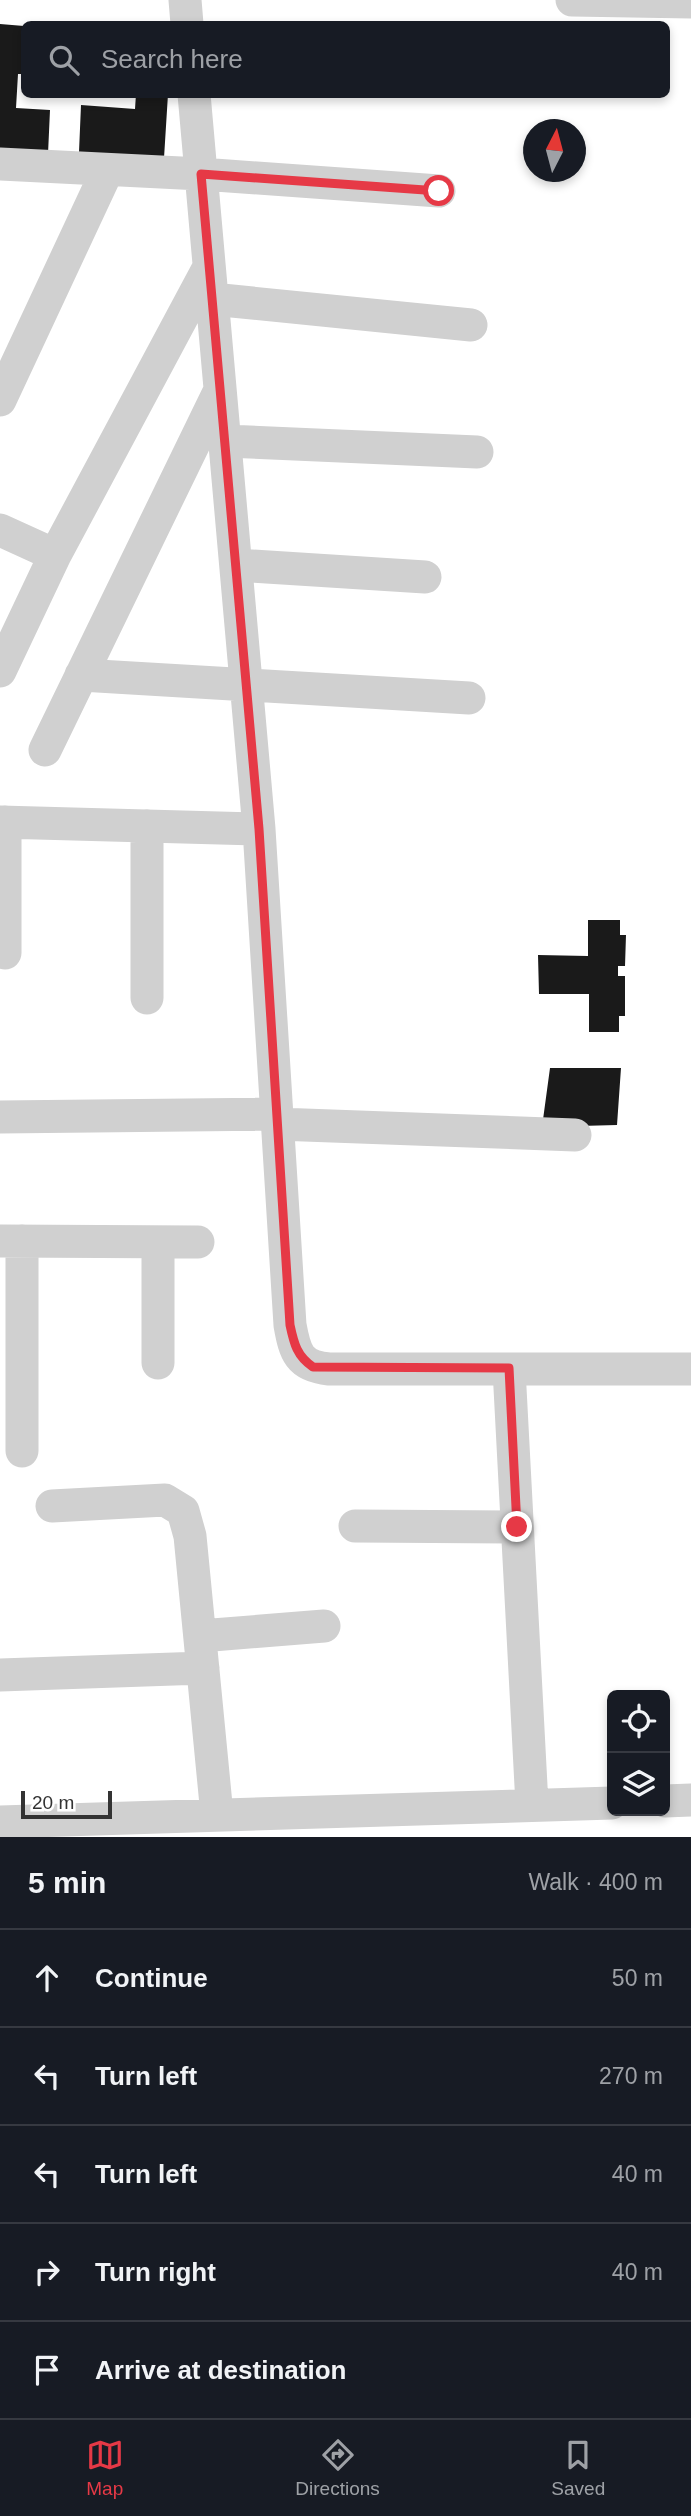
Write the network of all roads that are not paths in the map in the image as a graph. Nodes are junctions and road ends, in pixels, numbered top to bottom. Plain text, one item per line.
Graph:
1 (185, 0) edge
2 (572, 0) edge
3 (691, 2) edge
4 (187, 21) edge
5 (194, 98) edge
6 (0, 164) edge
7 (107, 171) junction
8 (201, 174) junction
9 (439, 191) dead end
10 (211, 283) junction
11 (471, 325) dead end
12 (220, 389) junction
13 (0, 400) edge
14 (225, 442) junction
15 (477, 452) dead end
16 (0, 530) edge
17 (55, 555) junction
18 (236, 565) junction
19 (425, 577) dead end
20 (0, 671) edge
21 (81, 675) junction
22 (246, 684) junction
23 (469, 698) dead end
24 (45, 750) dead end
25 (3, 822) edge
26 (147, 826) junction
27 (259, 829) junction
28 (5, 953) dead end
29 (148, 998) dead end
30 (0, 1117) edge
31 (276, 1119) junction
32 (575, 1135) dead end
33 (11, 1241) edge
34 (159, 1242) junction
35 (198, 1242) dead end
36 (158, 1363) dead end
37 (509, 1368) junction
38 (691, 1369) edge
39 (22, 1451) dead end
40 (52, 1506) dead end
41 (355, 1526) dead end
42 (517, 1527) junction
43 (324, 1626) dead end
44 (201, 1652) junction
45 (0, 1675) edge
46 (691, 1800) edge
47 (670, 1801) edge
48 (607, 1803) edge
49 (532, 1805) junction
50 (218, 1815) junction
51 (0, 1822) edge

1 - 4 street
2 - 3 street
5 - 8 street
6 - 7 street
7 - 8 street
7 - 13 street
8 - 9 street
8 - 10 street
10 - 11 street
10 - 12 street
10 - 17 street
12 - 14 street
12 - 21 street
14 - 15 street
14 - 18 street
16 - 17 street
17 - 20 street
18 - 19 street
18 - 22 street
21 - 22 street
21 - 24 street
22 - 23 street
22 - 27 street
25 - 26 street
25 - 28 street
26 - 27 street
26 - 29 street
27 - 31 street
30 - 31 street
31 - 32 street
31 - 37 street
33 - 34 street
33 - 39 street
34 - 35 street
34 - 36 street
37 - 38 street
37 - 42 street
40 - 44 street
41 - 42 street
42 - 49 street
43 - 44 street
44 - 45 street
44 - 50 street
46 - 47 street
48 - 49 street
49 - 50 street
50 - 51 street

